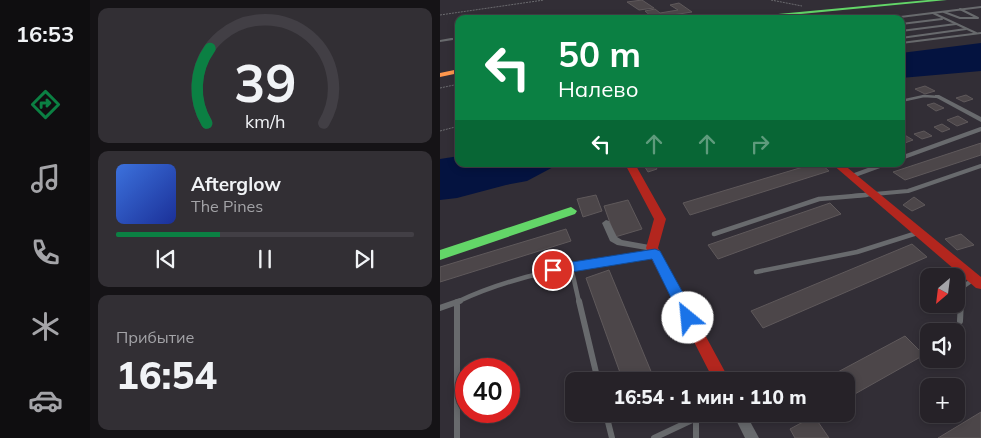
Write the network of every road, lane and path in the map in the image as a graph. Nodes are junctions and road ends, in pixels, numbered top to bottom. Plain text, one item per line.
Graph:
1 (544, 0) edge
2 (944, 6) edge
3 (981, 7) edge
4 (972, 8) junction
5 (960, 9) junction
6 (981, 12) edge
7 (932, 13) junction
8 (440, 15) edge
9 (783, 15) edge
10 (905, 16) edge
11 (944, 18) junction
12 (905, 23) edge
13 (956, 24) junction
14 (966, 29) junction
15 (905, 30) edge
16 (981, 33) edge
17 (977, 34) junction
18 (905, 37) edge
19 (450, 39) dead end
20 (440, 41) edge
21 (905, 43) edge
22 (455, 72) edge
23 (440, 75) edge
24 (455, 85) edge
25 (440, 88) edge
26 (938, 96) joint
27 (905, 100) edge
28 (981, 120) edge
29 (455, 127) edge
30 (981, 129) edge
31 (440, 131) edge
32 (905, 157) edge
33 (981, 166) edge
34 (632, 167) edge
35 (842, 167) edge
36 (877, 167) edge
37 (852, 176) junction
38 (874, 194) junction
39 (571, 211) dead end
40 (606, 223) dead end
41 (919, 232) junction
42 (714, 234) dead end
43 (654, 251) junction
44 (440, 255) edge
45 (571, 267) junction
46 (756, 272) dead end
47 (979, 280) edge
48 (457, 302) junction
49 (440, 308) edge
50 (960, 321) dead end
51 (596, 372) edge
52 (717, 372) edge
53 (608, 422) edge
54 (688, 422) edge
55 (696, 422) edge
56 (743, 422) edge
57 (457, 438) edge
58 (612, 438) edge
59 (654, 438) edge
60 (696, 438) edge
61 (752, 438) edge

1 - 8 path
2 - 5 lane
2 - 5 lane
2 - 7 lane
2 - 9 street
3 - 4 lane
4 - 5 lane
4 - 6 lane
7 - 10 lane
7 - 11 lane
11 - 12 lane
11 - 13 lane
13 - 14 lane
13 - 15 lane
14 - 17 lane
14 - 18 lane
16 - 17 lane
17 - 21 lane
19 - 20 street
22 - 23 street
24 - 25 path
26 - 27 lane
26 - 28 street
29 - 31 path
30 - 32 lane
33 - 38 lane
34 - 43 street
35 - 37 street
36 - 37 lane
37 - 38 street
38 - 41 street
38 - 42 lane
39 - 44 street
40 - 43 street
41 - 46 lane
41 - 47 street
43 - 45 lane
43 - 52 street
45 - 48 lane
45 - 51 lane
47 - 50 lane
48 - 49 lane
48 - 57 lane
53 - 58 lane
54 - 59 lane
55 - 60 lane
56 - 61 street

